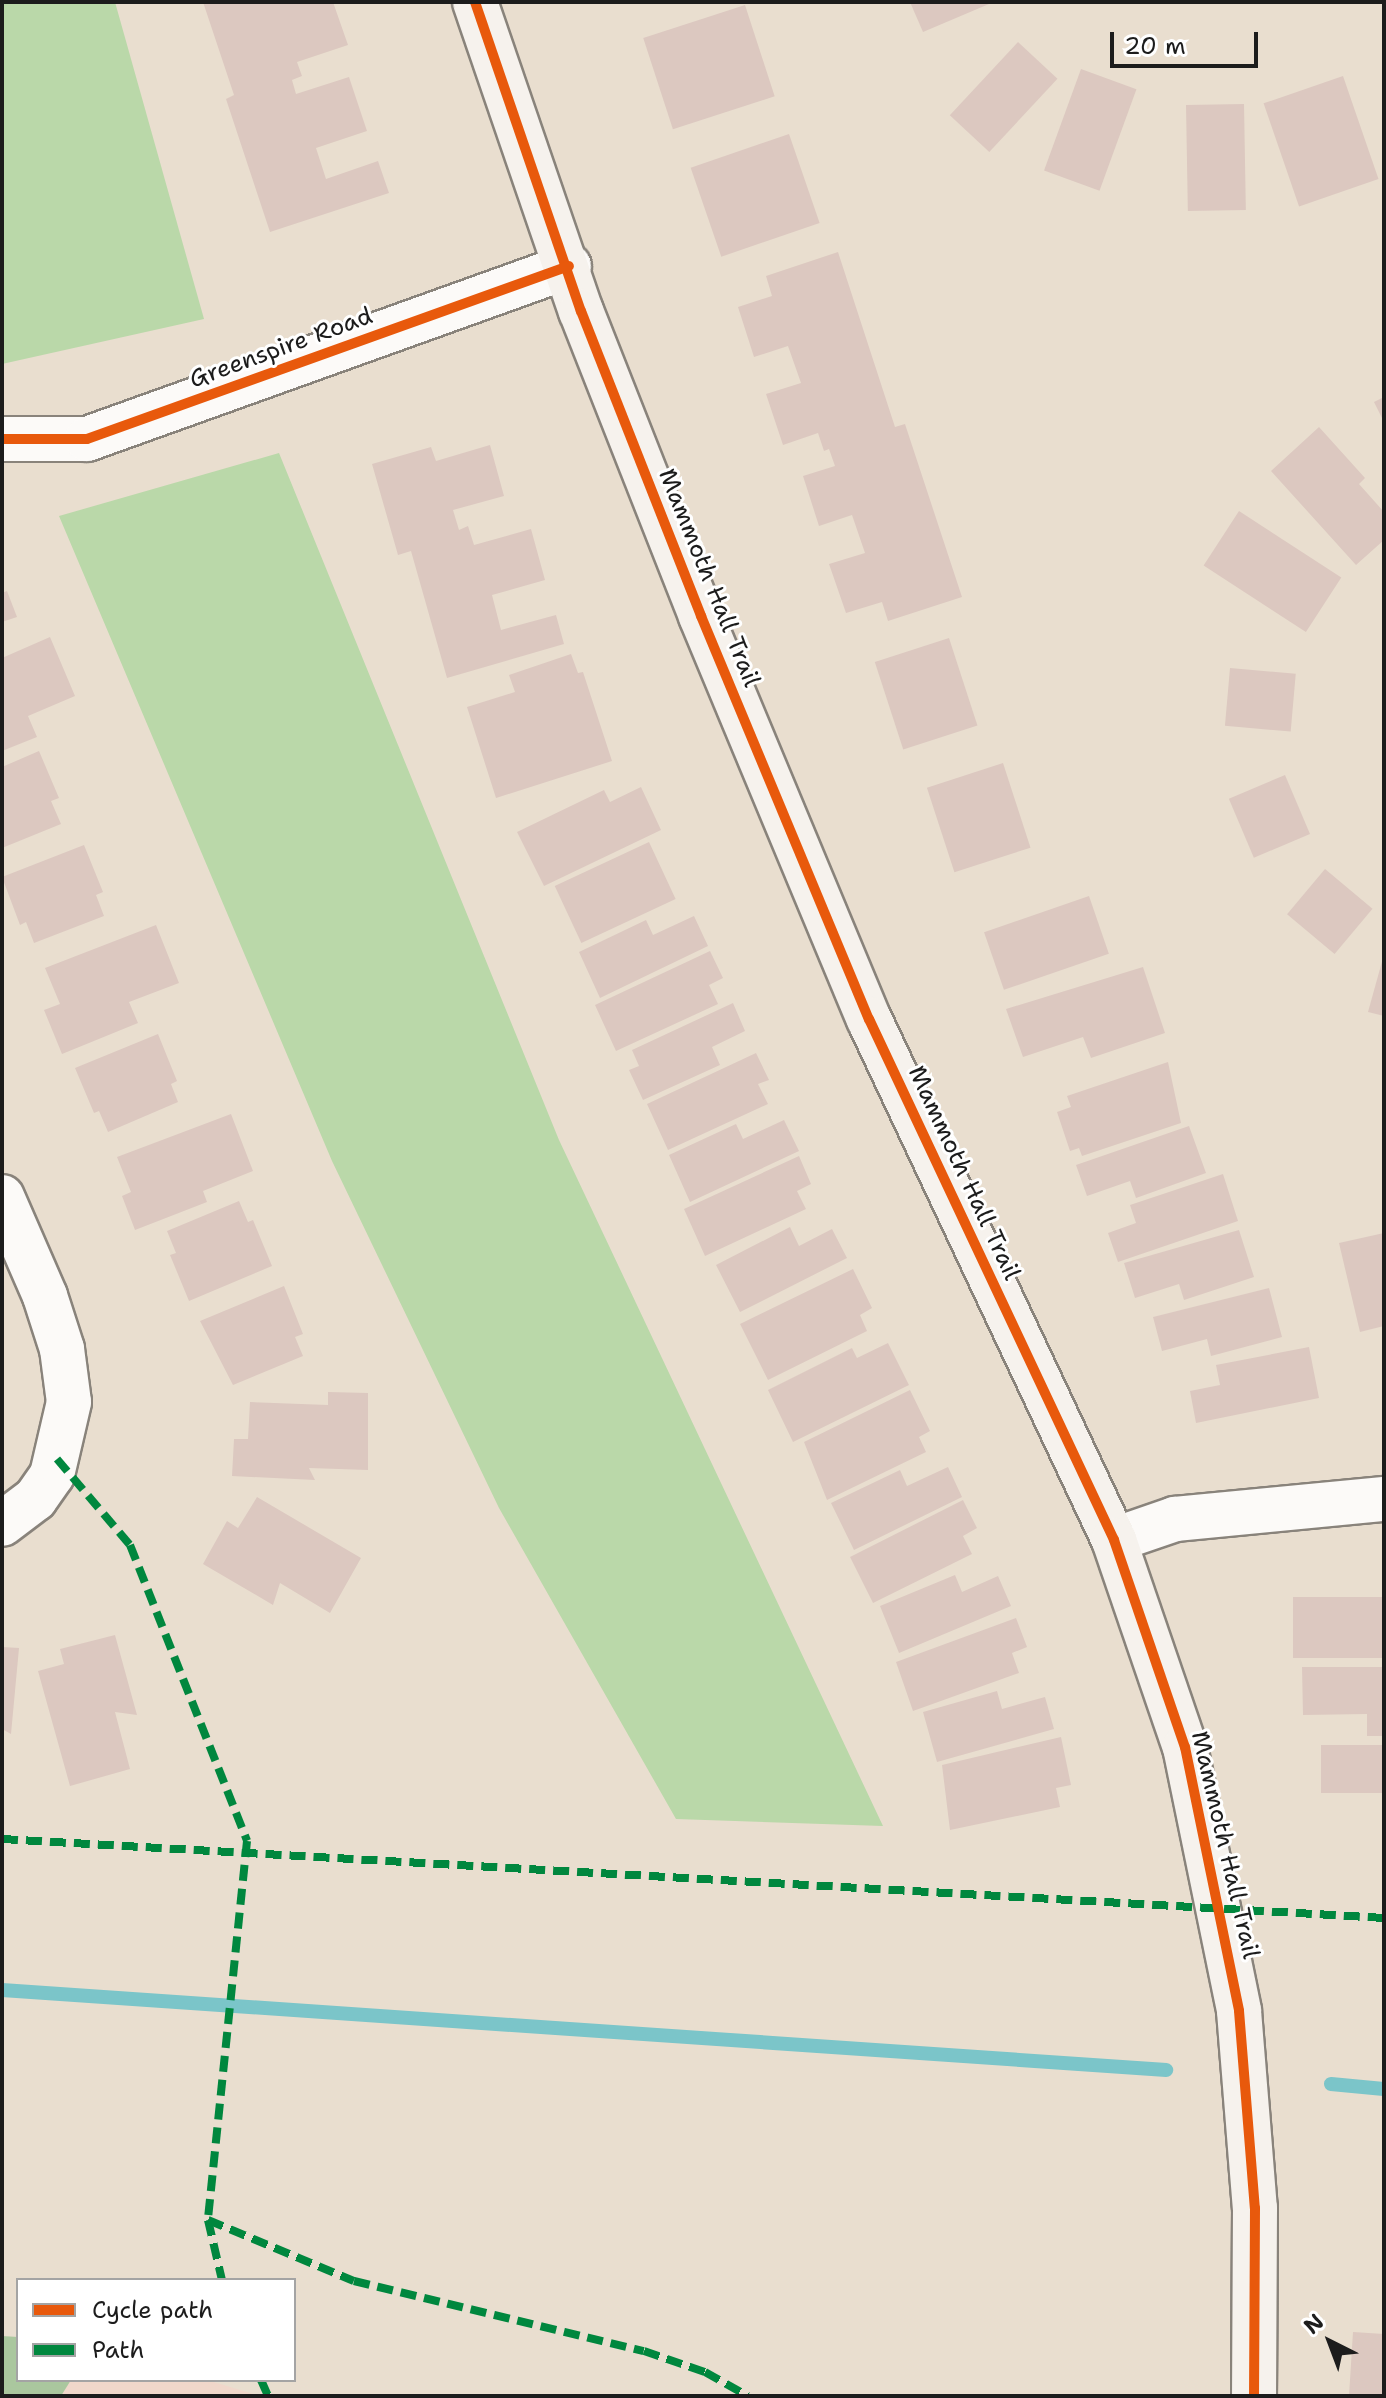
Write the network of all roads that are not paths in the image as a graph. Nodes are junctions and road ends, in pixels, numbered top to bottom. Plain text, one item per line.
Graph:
1 (475, 2) edge
2 (569, 266) junction
3 (2, 439) edge
4 (2, 1197) edge
5 (1384, 1499) edge
6 (2, 1524) edge
7 (1114, 1540) junction
8 (1254, 2396) edge

1 - 2 street, Mammoth Hall Trail
2 - 3 street, Greenspire Road
2 - 7 street, Mammoth Hall Trail
4 - 6 street
5 - 7 street
7 - 8 street, Mammoth Hall Trail

